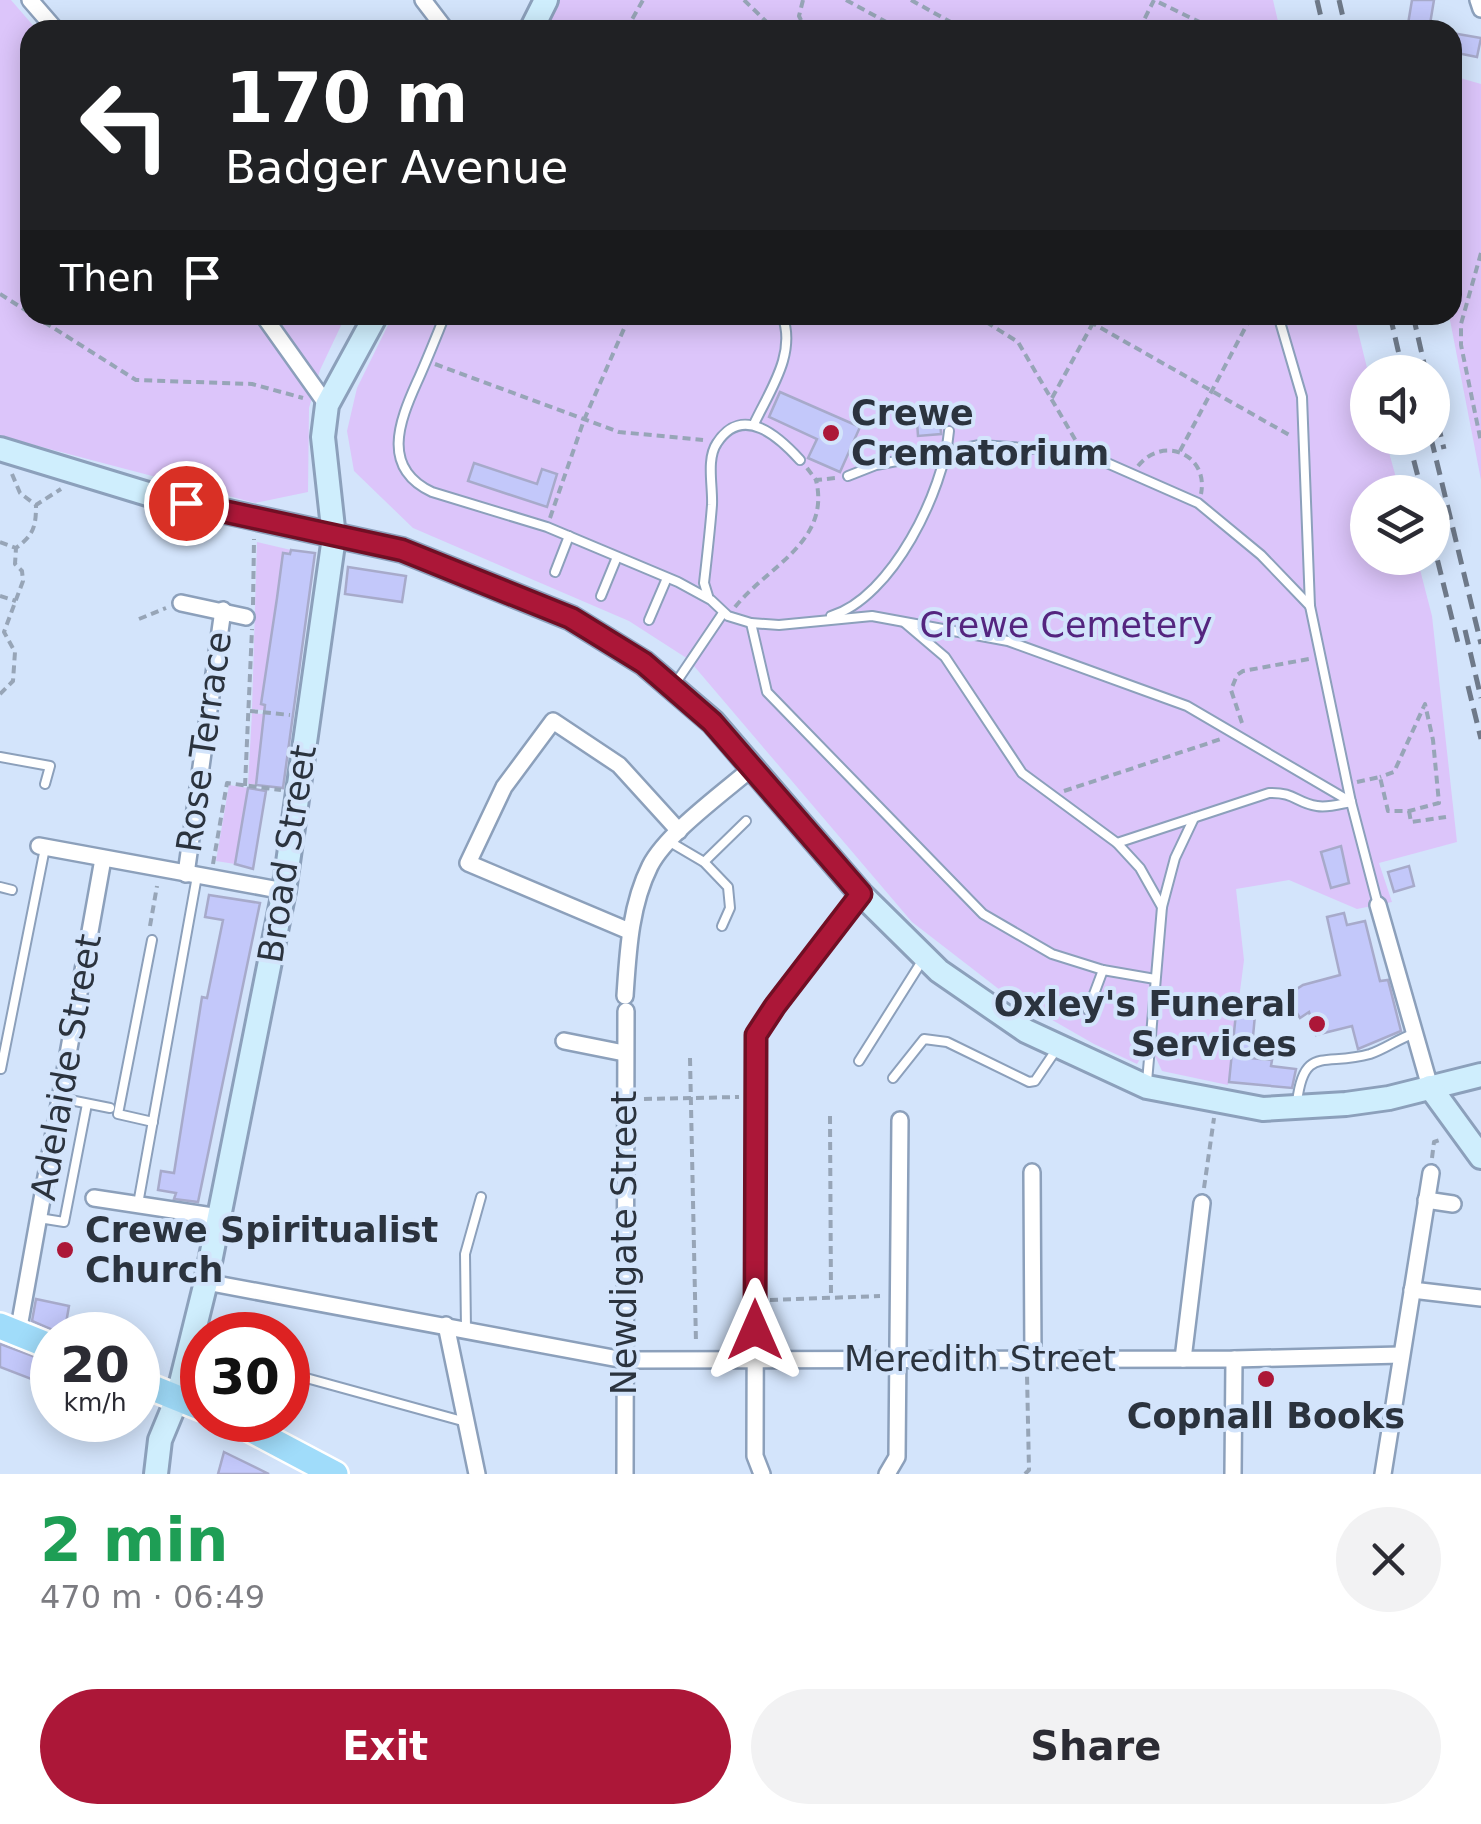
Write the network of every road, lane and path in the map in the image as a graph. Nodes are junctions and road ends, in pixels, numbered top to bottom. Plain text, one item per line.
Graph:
1 (30, 0) edge
2 (423, 0) edge
3 (744, 0) edge
4 (846, 0) edge
5 (911, 0) edge
6 (1478, 0) edge
7 (1481, 9) edge
8 (47, 20) edge
9 (438, 20) edge
10 (765, 20) edge
11 (883, 20) edge
12 (947, 20) edge
13 (1144, 20) edge
14 (1195, 20) edge
15 (1481, 253) edge
16 (1462, 320) edge
17 (49, 325) edge
18 (270, 325) edge
19 (371, 325) edge
20 (442, 325) edge
21 (626, 325) edge
22 (784, 325) edge
23 (991, 325) edge
24 (1088, 325) edge
25 (1101, 325) edge
26 (1247, 325) edge
27 (1281, 325) edge
28 (1461, 325) edge
29 (426, 361) junction
30 (1213, 390) junction
31 (1052, 399) junction
32 (327, 405) junction
33 (584, 420) junction
34 (754, 424) junction
35 (949, 430) dead end
36 (718, 441) junction
37 (1481, 442) edge
38 (1304, 444) junction
39 (0, 450) edge
40 (948, 451) junction
41 (1180, 451) junction
42 (1082, 452) junction
43 (800, 460) joint
44 (11, 472) dead end
45 (1134, 474) junction
46 (848, 476) joint
47 (816, 480) junction
48 (65, 486) dead end
49 (1198, 503) junction
50 (36, 504) junction
51 (255, 520) junction
52 (547, 527) junction
53 (570, 536) junction
54 (334, 538) junction
55 (0, 542) edge
56 (16, 548) junction
57 (618, 557) junction
58 (555, 572) dead end
59 (667, 578) junction
60 (0, 596) edge
61 (602, 596) dead end
62 (711, 600) junction
63 (16, 601) junction
64 (181, 603) joint
65 (1310, 606) junction
66 (223, 610) junction
67 (726, 614) junction
68 (246, 617) dead end
69 (138, 620) dead end
70 (649, 620) dead end
71 (812, 622) junction
72 (904, 622) junction
73 (751, 623) junction
74 (0, 641) edge
75 (8, 642) junction
76 (1320, 658) junction
77 (672, 687) junction
78 (1, 691) edge
79 (250, 711) junction
80 (309, 716) junction
81 (1238, 733) junction
82 (0, 757) edge
83 (752, 768) junction
84 (1380, 777) junction
85 (45, 784) dead end
86 (1347, 784) junction
87 (245, 786) junction
88 (298, 792) junction
89 (1050, 796) junction
90 (1351, 802) junction
91 (1409, 811) junction
92 (1446, 817) dead end
93 (1194, 818) junction
94 (746, 821) dead end
95 (675, 836) junction
96 (1116, 843) junction
97 (42, 847) joint
98 (103, 859) junction
99 (704, 862) junction
100 (160, 869) junction
101 (198, 876) junction
102 (0, 887) edge
103 (12, 890) dead end
104 (284, 891) junction
105 (861, 894) junction
106 (1378, 905) joint
107 (1162, 907) junction
108 (722, 926) dead end
109 (629, 932) junction
110 (152, 940) joint
111 (924, 957) junction
112 (1103, 970) junction
113 (1155, 979) junction
114 (1088, 1010) dead end
115 (1412, 1034) junction
116 (564, 1041) dead end
117 (1058, 1046) junction
118 (624, 1053) junction
119 (690, 1058) dead end
120 (859, 1061) dead end
121 (0, 1069) edge
122 (1481, 1074) edge
123 (893, 1078) dead end
124 (1147, 1087) junction
125 (1430, 1087) junction
126 (757, 1096) junction
127 (60, 1098) junction
128 (693, 1098) junction
129 (624, 1099) junction
130 (1216, 1102) junction
131 (88, 1104) junction
132 (1296, 1107) junction
133 (110, 1108) dead end
134 (830, 1116) dead end
135 (900, 1120) dead end
136 (153, 1122) junction
137 (1481, 1157) edge
138 (1032, 1172) dead end
139 (1431, 1173) dead end
140 (481, 1197) dead end
141 (94, 1198) dead end
142 (1426, 1200) junction
143 (1202, 1203) joint
144 (138, 1204) junction
145 (1453, 1204) dead end
146 (219, 1217) junction
147 (39, 1218) junction
148 (206, 1282) junction
149 (1412, 1290) junction
150 (898, 1296) junction
151 (831, 1298) junction
152 (1481, 1298) edge
153 (755, 1301) junction
154 (446, 1325) junction
155 (466, 1329) junction
156 (9, 1330) edge
157 (1401, 1355) junction
158 (1183, 1358) junction
159 (1030, 1359) junction
160 (1234, 1359) junction
161 (624, 1360) junction
162 (696, 1360) junction
163 (755, 1360) junction
164 (897, 1360) junction
165 (310, 1379) edge
166 (160, 1392) edge
167 (177, 1399) junction
168 (180, 1400) edge
169 (468, 1422) junction
170 (275, 1442) edge
171 (156, 1474) edge
172 (335, 1474) edge
173 (477, 1474) edge
174 (625, 1474) edge
175 (762, 1474) edge
176 (887, 1474) edge
177 (1025, 1474) edge
178 (1233, 1474) edge
179 (1383, 1474) edge

1 - 8 street
2 - 9 street
3 - 10 path
4 - 11 path
5 - 12 path
6 - 7 street
13 - 14 path
15 - 16 path
17 - 32 path
18 - 32 street
19 - 32 street, Broad Street
20 - 29 lane
21 - 33 path
22 - 34 lane
23 - 31 path
24 - 31 path
25 - 30 path
26 - 30 path
27 - 38 lane
28 - 37 path
29 - 33 path
29 - 52 lane
30 - 38 path
30 - 41 path
31 - 42 path
32 - 54 street, Broad Street
33 - 36 path
33 - 52 path
34 - 36 lane
34 - 43 lane
35 - 40 lane
36 - 62 lane
38 - 65 lane
39 - 51 street
40 - 42 lane
40 - 46 lane
40 - 71 lane
41 - 45 path
41 - 49 path
42 - 45 lane
43 - 47 path
44 - 50 path
45 - 49 lane
46 - 47 path
47 - 67 path
48 - 50 path
49 - 65 lane
50 - 56 path
51 - 54 street
51 - 79 path
52 - 53 lane
53 - 57 lane
53 - 58 lane
54 - 77 street
54 - 80 street, Broad Street
55 - 56 path
56 - 63 path
57 - 59 lane
57 - 61 lane
59 - 62 lane
59 - 70 lane
60 - 63 path
62 - 67 lane
63 - 75 path
64 - 66 street
64 - 69 path
65 - 76 lane
66 - 68 street
66 - 101 street, Rose Terrace
67 - 73 lane
67 - 77 lane
71 - 72 lane
71 - 73 lane
72 - 81 lane
72 - 89 lane
73 - 112 lane
74 - 75 path
75 - 78 path
76 - 81 path
76 - 86 lane
77 - 83 street
79 - 80 path
79 - 87 path
80 - 88 street, Broad Street
81 - 89 path
81 - 90 lane
82 - 85 lane
83 - 95 street, Newdigate Street
83 - 105 street
84 - 86 path
84 - 91 path
84 - 91 path
86 - 90 lane
87 - 88 path
87 - 101 path
88 - 104 street, Broad Street
89 - 96 lane
90 - 93 lane
90 - 106 lane
91 - 92 path
93 - 96 lane
93 - 107 lane
94 - 99 lane
95 - 99 lane
95 - 109 street, Newdigate Street
95 - 109 street
96 - 107 lane
97 - 98 street
97 - 121 lane
98 - 100 street
98 - 127 street, Adelaide Street
99 - 108 lane
100 - 101 street
100 - 110 path
101 - 104 street
101 - 136 lane
102 - 103 lane
104 - 146 street, Broad Street
105 - 111 street
105 - 126 street
106 - 115 street
107 - 113 lane
109 - 118 street, Newdigate Street
110 - 136 lane
111 - 117 street
111 - 120 lane
112 - 113 lane
112 - 114 lane
113 - 124 lane
115 - 125 street
115 - 132 lane
116 - 118 street
117 - 123 lane
117 - 124 street
118 - 129 street, Newdigate Street
119 - 128 path
122 - 125 street
124 - 130 street
125 - 132 street
125 - 137 street
126 - 128 path
126 - 153 street
127 - 131 lane
127 - 147 street, Adelaide Street
128 - 129 path
128 - 162 path
129 - 161 street, Newdigate Street
130 - 132 street
130 - 143 path
131 - 133 lane
131 - 147 lane
134 - 151 path
135 - 150 street
136 - 144 lane
138 - 159 street
139 - 142 street
140 - 155 lane
141 - 144 street
142 - 145 street
142 - 149 street
143 - 158 street
144 - 146 street
146 - 148 street, Broad Street
147 - 156 street, Adelaide Street
148 - 154 street, Meredith Street
148 - 167 street, Broad Street
149 - 152 street
149 - 157 street
150 - 151 path
150 - 164 street
151 - 153 path
153 - 163 street
154 - 155 street, Meredith Street
154 - 169 street
155 - 161 street, Meredith Street
157 - 160 street, Meredith Street
157 - 179 street
158 - 159 street, Meredith Street
158 - 160 street, Meredith Street
159 - 164 street, Meredith Street
159 - 177 path
160 - 178 street
161 - 162 street, Meredith Street
161 - 174 street, Newdigate Street
162 - 163 street, Meredith Street
163 - 164 street, Meredith Street
163 - 175 street
164 - 176 street
165 - 169 lane
166 - 167 main road
167 - 168 main road
167 - 171 street, Broad Street
169 - 173 street
170 - 172 main road

